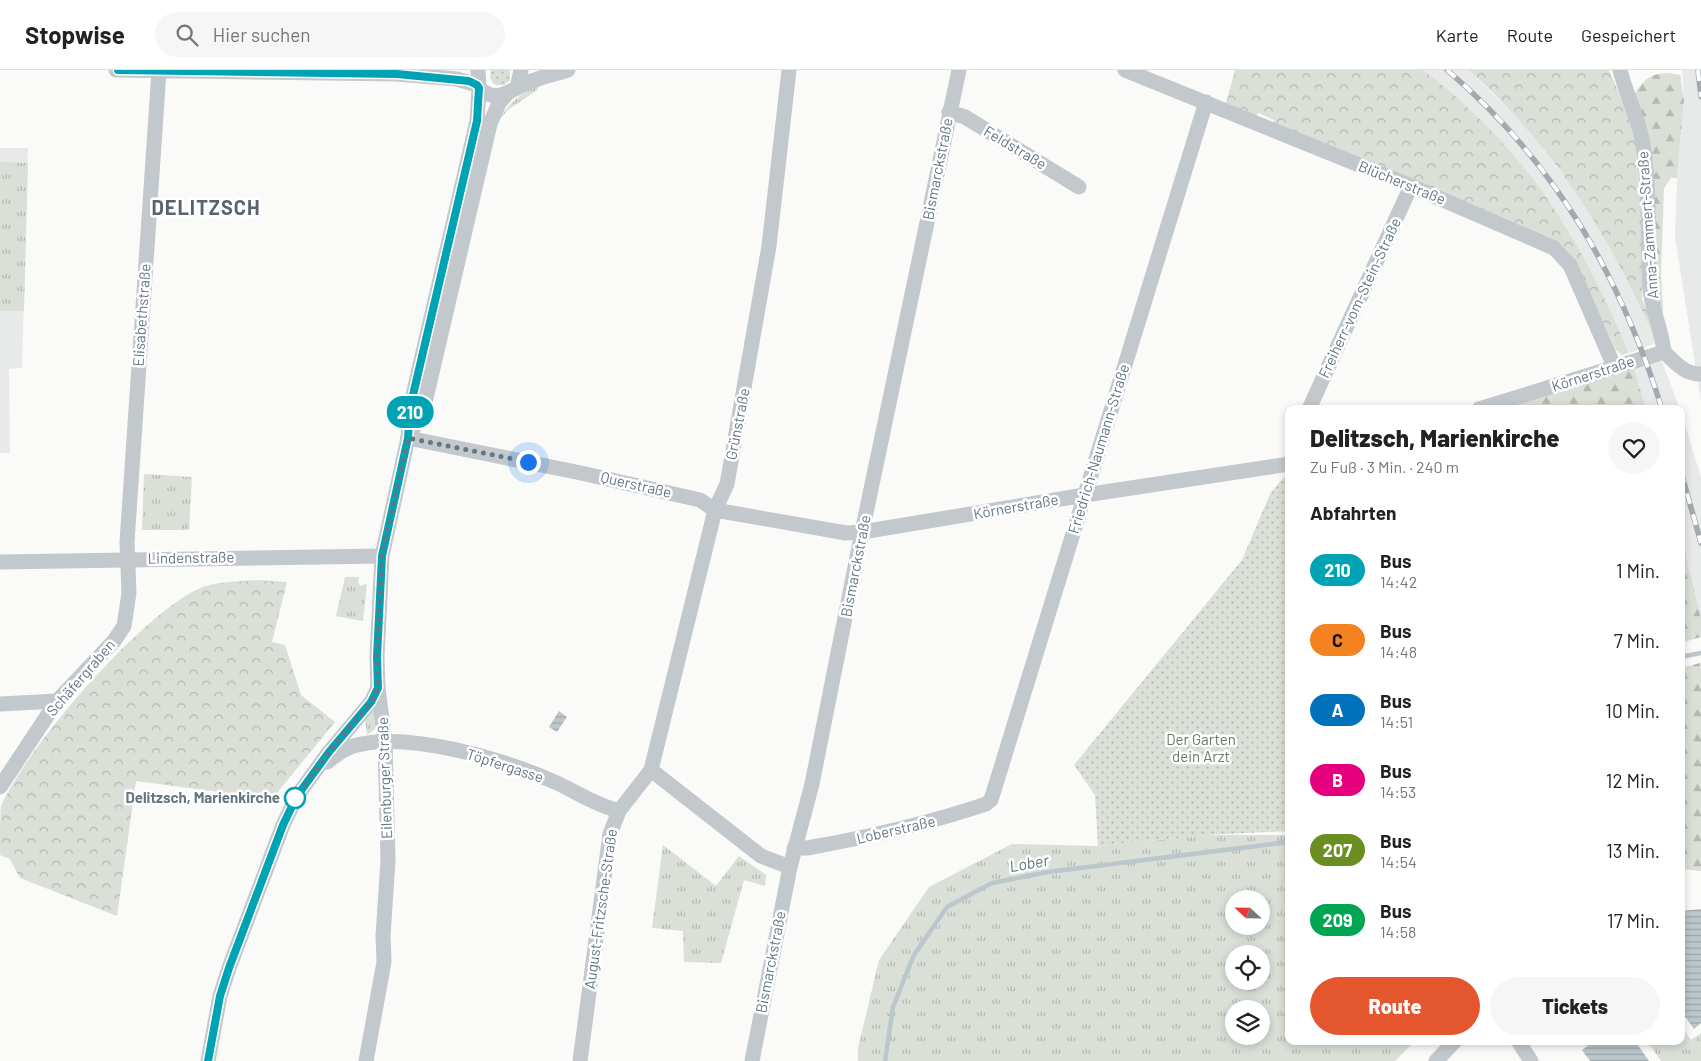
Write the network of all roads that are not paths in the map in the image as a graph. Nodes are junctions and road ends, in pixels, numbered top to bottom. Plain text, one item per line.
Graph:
1 (116, 70) edge
2 (159, 70) edge
3 (422, 70) edge
4 (521, 70) edge
5 (568, 70) edge
6 (788, 70) edge
7 (959, 70) edge
8 (1125, 70) edge
9 (1620, 70) edge
10 (397, 74) junction
11 (478, 81) edge
12 (511, 92) junction
13 (1206, 102) junction
14 (950, 112) junction
15 (1411, 186) junction
16 (1079, 187) dead end
17 (1664, 352) junction
18 (1614, 366) junction
19 (1701, 374) edge
20 (1310, 405) edge
21 (1491, 405) edge
22 (408, 438) junction
23 (1285, 465) edge
24 (1085, 495) junction
25 (715, 510) junction
26 (862, 532) junction
27 (382, 556) junction
28 (129, 558) junction
29 (0, 562) edge
30 (378, 688) junction
31 (57, 701) junction
32 (0, 704) edge
33 (385, 742) junction
34 (319, 767) junction
35 (651, 770) junction
36 (0, 787) edge
37 (993, 796) joint
38 (619, 811) junction
39 (794, 848) junction
40 (790, 867) junction
41 (1451, 1045) edge
42 (1521, 1045) edge
43 (208, 1061) edge
44 (366, 1061) edge
45 (580, 1061) edge
46 (752, 1061) edge
47 (1436, 1061) edge
48 (1531, 1061) edge

1 - 2 street
2 - 10 street
2 - 28 street, Elisabethstraße
3 - 10 street
4 - 12 street, Eilenburger Straße
5 - 12 street
6 - 25 street, Grünstraße
7 - 14 street, Bismarckstraße
8 - 13 street, Blücherstraße
9 - 17 street, Anna-Zammert-Straße
10 - 11 street
11 - 12 street
11 - 22 street, Eilenburger Straße
12 - 22 street, Eilenburger Straße
13 - 15 street, Blücherstraße
13 - 24 street, Friedrich-Naumann-Straße
14 - 16 street, Feldstraße
14 - 26 street, Bismarckstraße
15 - 18 street, Blücherstraße
15 - 20 street, Freiherr-vom-Stein-Straße
17 - 18 street, Körnerstraße
17 - 19 street
18 - 21 street, Körnerstraße
22 - 25 street, Querstraße
22 - 27 street, Eilenburger Straße
23 - 24 street, Körnerstraße
24 - 26 street, Körnerstraße
24 - 37 street, Friedrich-Naumann-Straße
25 - 26 street, Querstraße
25 - 35 street, Grünstraße
26 - 39 street, Bismarckstraße
27 - 28 street, Lindenstraße
27 - 30 street, Eilenburger Straße
28 - 29 street, Lindenstraße
28 - 31 street, Schäfergraben
30 - 33 street, Eilenburger Straße
30 - 34 street
31 - 32 street
31 - 36 street, Schäfergraben
33 - 34 street, Töpfergasse
33 - 38 street, Töpfergasse
33 - 44 street, Eilenburger Straße
34 - 43 street
35 - 38 street, August-Fritzsche-Straße
35 - 40 street
37 - 39 street, Loberstraße
38 - 45 street, August-Fritzsche-Straße
39 - 40 street, Bismarckstraße
40 - 46 street, Bismarckstraße
41 - 47 street
42 - 48 street

